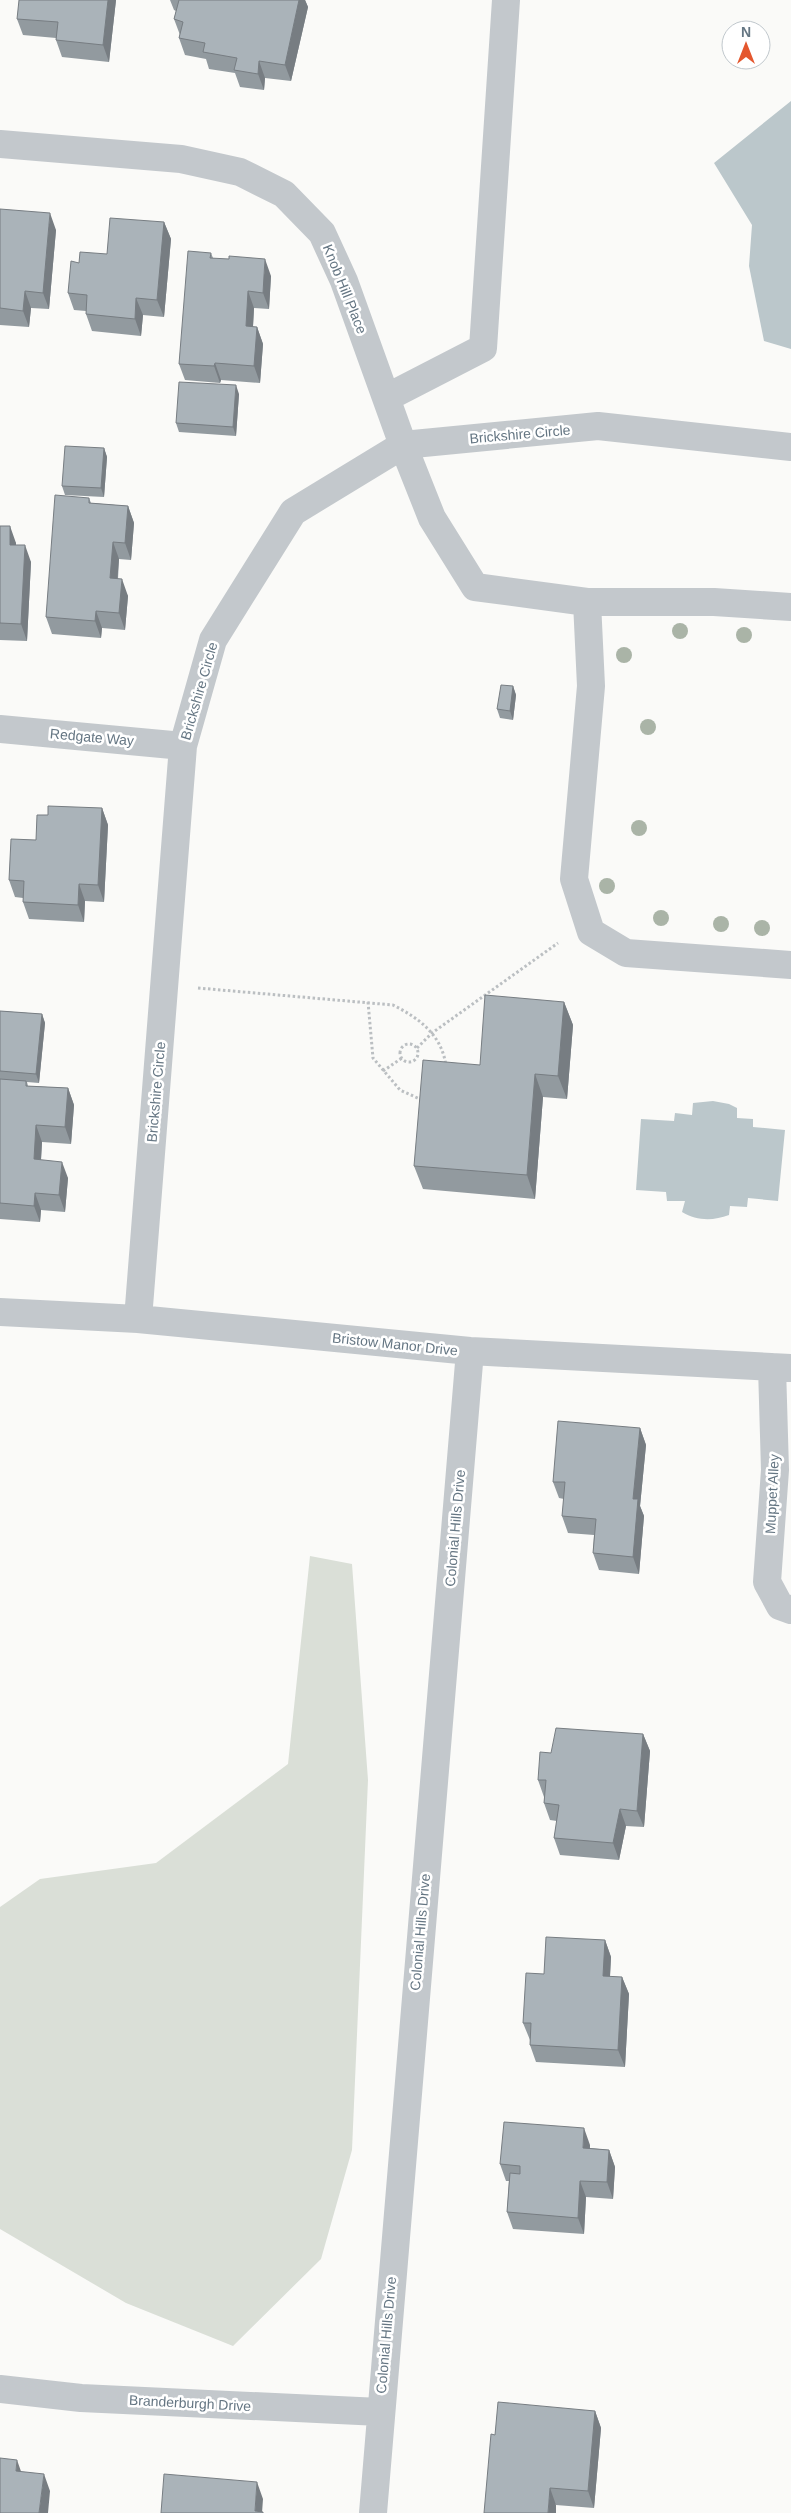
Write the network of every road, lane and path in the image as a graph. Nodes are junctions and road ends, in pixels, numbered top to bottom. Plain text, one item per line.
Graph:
1 (506, 0) edge
2 (0, 144) edge
3 (386, 398) junction
4 (403, 445) junction
5 (791, 446) edge
6 (587, 602) junction
7 (791, 608) edge
8 (0, 728) edge
9 (184, 746) junction
10 (588, 922) junction
11 (791, 965) edge
12 (165, 985) junction
13 (368, 1002) junction
14 (432, 1033) junction
15 (417, 1048) junction
16 (402, 1058) junction
17 (383, 1071) junction
18 (447, 1073) edge
19 (430, 1101) edge
20 (0, 1312) edge
21 (138, 1319) junction
22 (470, 1351) junction
23 (781, 1368) edge
24 (791, 1610) edge
25 (0, 2389) edge
26 (380, 2412) junction
27 (373, 2513) edge

1 - 3 street
2 - 3 street, Knob Hill Place
3 - 4 street, Knob Hill Place
4 - 5 street, Brickshire Circle
4 - 6 street, Knob Hill Place
4 - 9 street, Brickshire Circle
6 - 7 street
6 - 10 street
8 - 9 street, Redgate Way
9 - 12 street, Brickshire Circle
10 - 11 street
10 - 14 path
12 - 13 path
12 - 21 street, Brickshire Circle
13 - 14 path
13 - 17 path
14 - 15 path
14 - 18 path
15 - 16 path
15 - 16 path
16 - 17 path
17 - 19 path
20 - 21 street, Bristow Manor Drive
21 - 22 street, Bristow Manor Drive
22 - 23 street, Bristow Manor Drive
22 - 26 street, Colonial Hills Drive
23 - 24 street, Muppet Alley
25 - 26 street, Branderburgh Drive
26 - 27 street, Colonial Hills Drive

